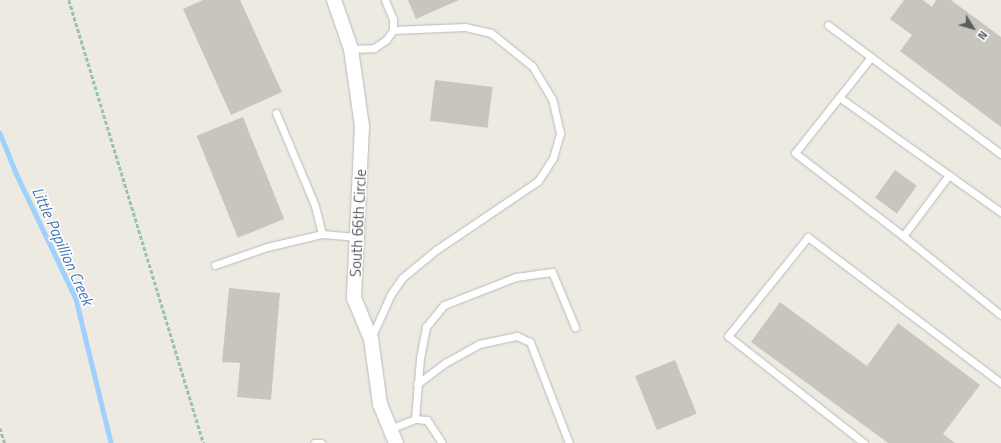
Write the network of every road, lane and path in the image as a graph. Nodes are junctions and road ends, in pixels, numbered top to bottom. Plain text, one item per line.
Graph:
1 (69, 0) edge
2 (334, 0) edge
3 (385, 0) edge
4 (828, 25) dead end
5 (393, 30) junction
6 (351, 49) junction
7 (871, 57) junction
8 (839, 97) junction
9 (276, 113) dead end
10 (1001, 154) edge
11 (949, 175) junction
12 (1001, 212) edge
13 (322, 234) junction
14 (903, 236) junction
15 (358, 237) junction
16 (215, 265) dead end
17 (1001, 315) edge
18 (575, 327) dead end
19 (371, 339) junction
20 (1001, 383) edge
21 (417, 384) junction
22 (415, 419) junction
23 (0, 428) edge
24 (390, 430) junction
25 (5, 443) edge
26 (204, 443) edge
27 (396, 443) edge
28 (442, 443) edge
29 (570, 443) edge
30 (864, 443) edge

1 - 26 path
2 - 6 street, South 66th Circle
3 - 5 lane
4 - 7 lane
5 - 6 lane
5 - 19 lane
6 - 15 street, South 66th Circle
7 - 8 lane
7 - 10 lane
8 - 11 lane
8 - 14 lane
9 - 13 lane
11 - 12 lane
11 - 14 lane
13 - 15 lane
13 - 16 lane
14 - 17 lane
15 - 19 street, South 66th Circle
18 - 21 lane
19 - 24 street, South 66th Circle
20 - 30 lane
21 - 22 lane
21 - 29 lane
22 - 24 lane
22 - 28 lane
23 - 25 path
24 - 27 street, South 66th Circle

